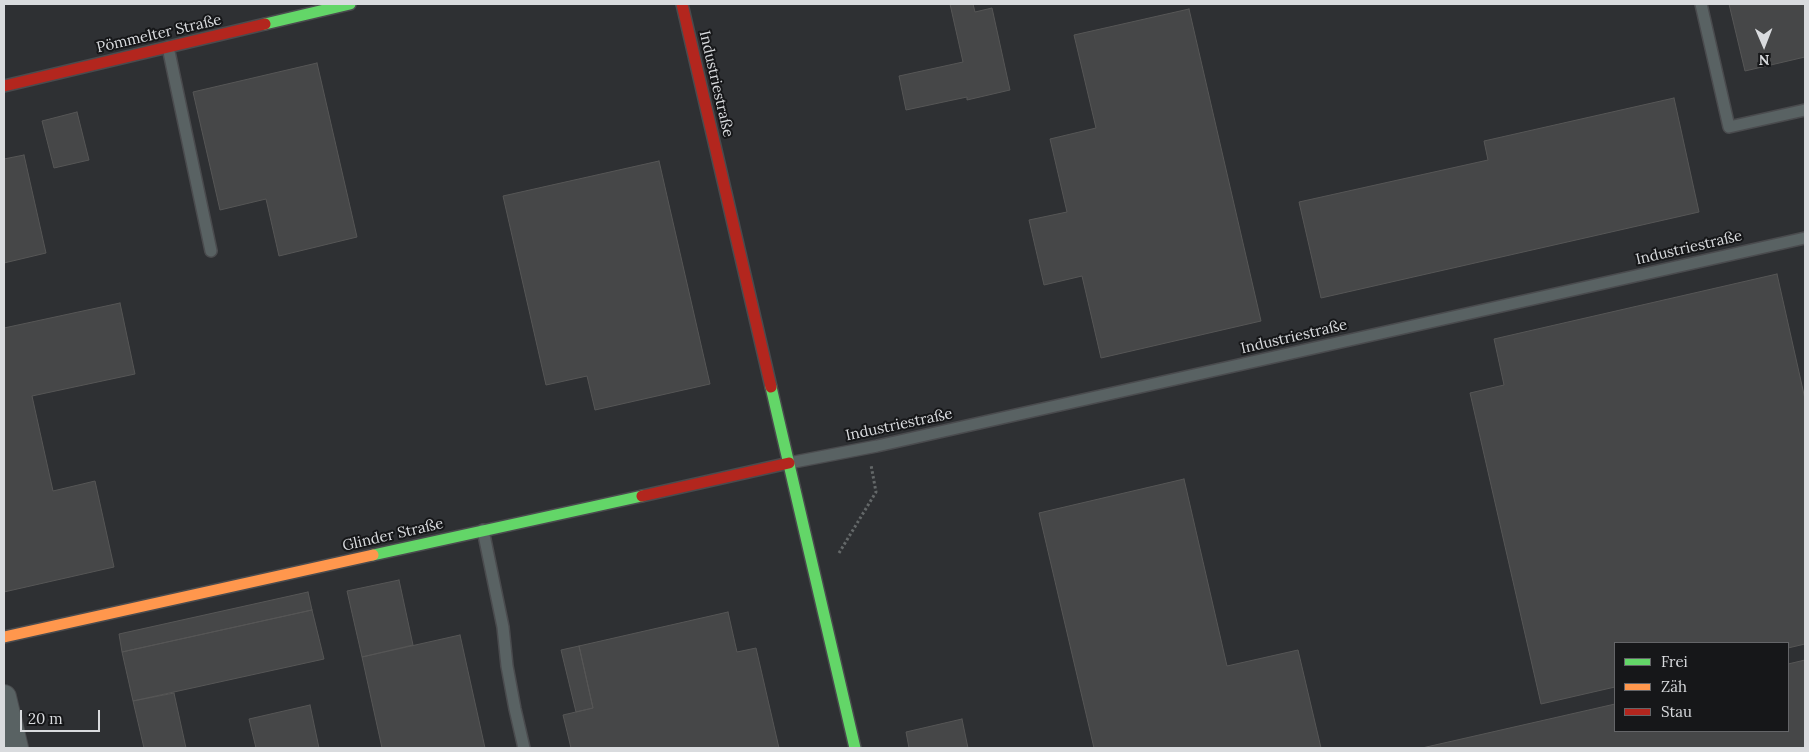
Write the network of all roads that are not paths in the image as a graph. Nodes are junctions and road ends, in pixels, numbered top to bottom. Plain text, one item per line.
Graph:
1 (350, 4) edge
2 (682, 4) edge
3 (1701, 4) edge
4 (168, 47) junction
5 (4, 86) edge
6 (1805, 110) edge
7 (1805, 238) edge
8 (211, 251) dead end
9 (789, 463) junction
10 (483, 530) junction
11 (4, 638) edge
12 (4, 697) edge
13 (16, 748) edge
14 (524, 748) edge
15 (855, 748) edge

1 - 4 street, Pömmelter Straße
2 - 9 street, Industriestraße
3 - 6 lane
4 - 5 street, Pömmelter Straße
4 - 8 lane
7 - 9 lane, Industriestraße
9 - 10 street, Glinder Straße
9 - 15 street, Industriestraße
10 - 11 street, Glinder Straße
10 - 14 lane
12 - 13 street

